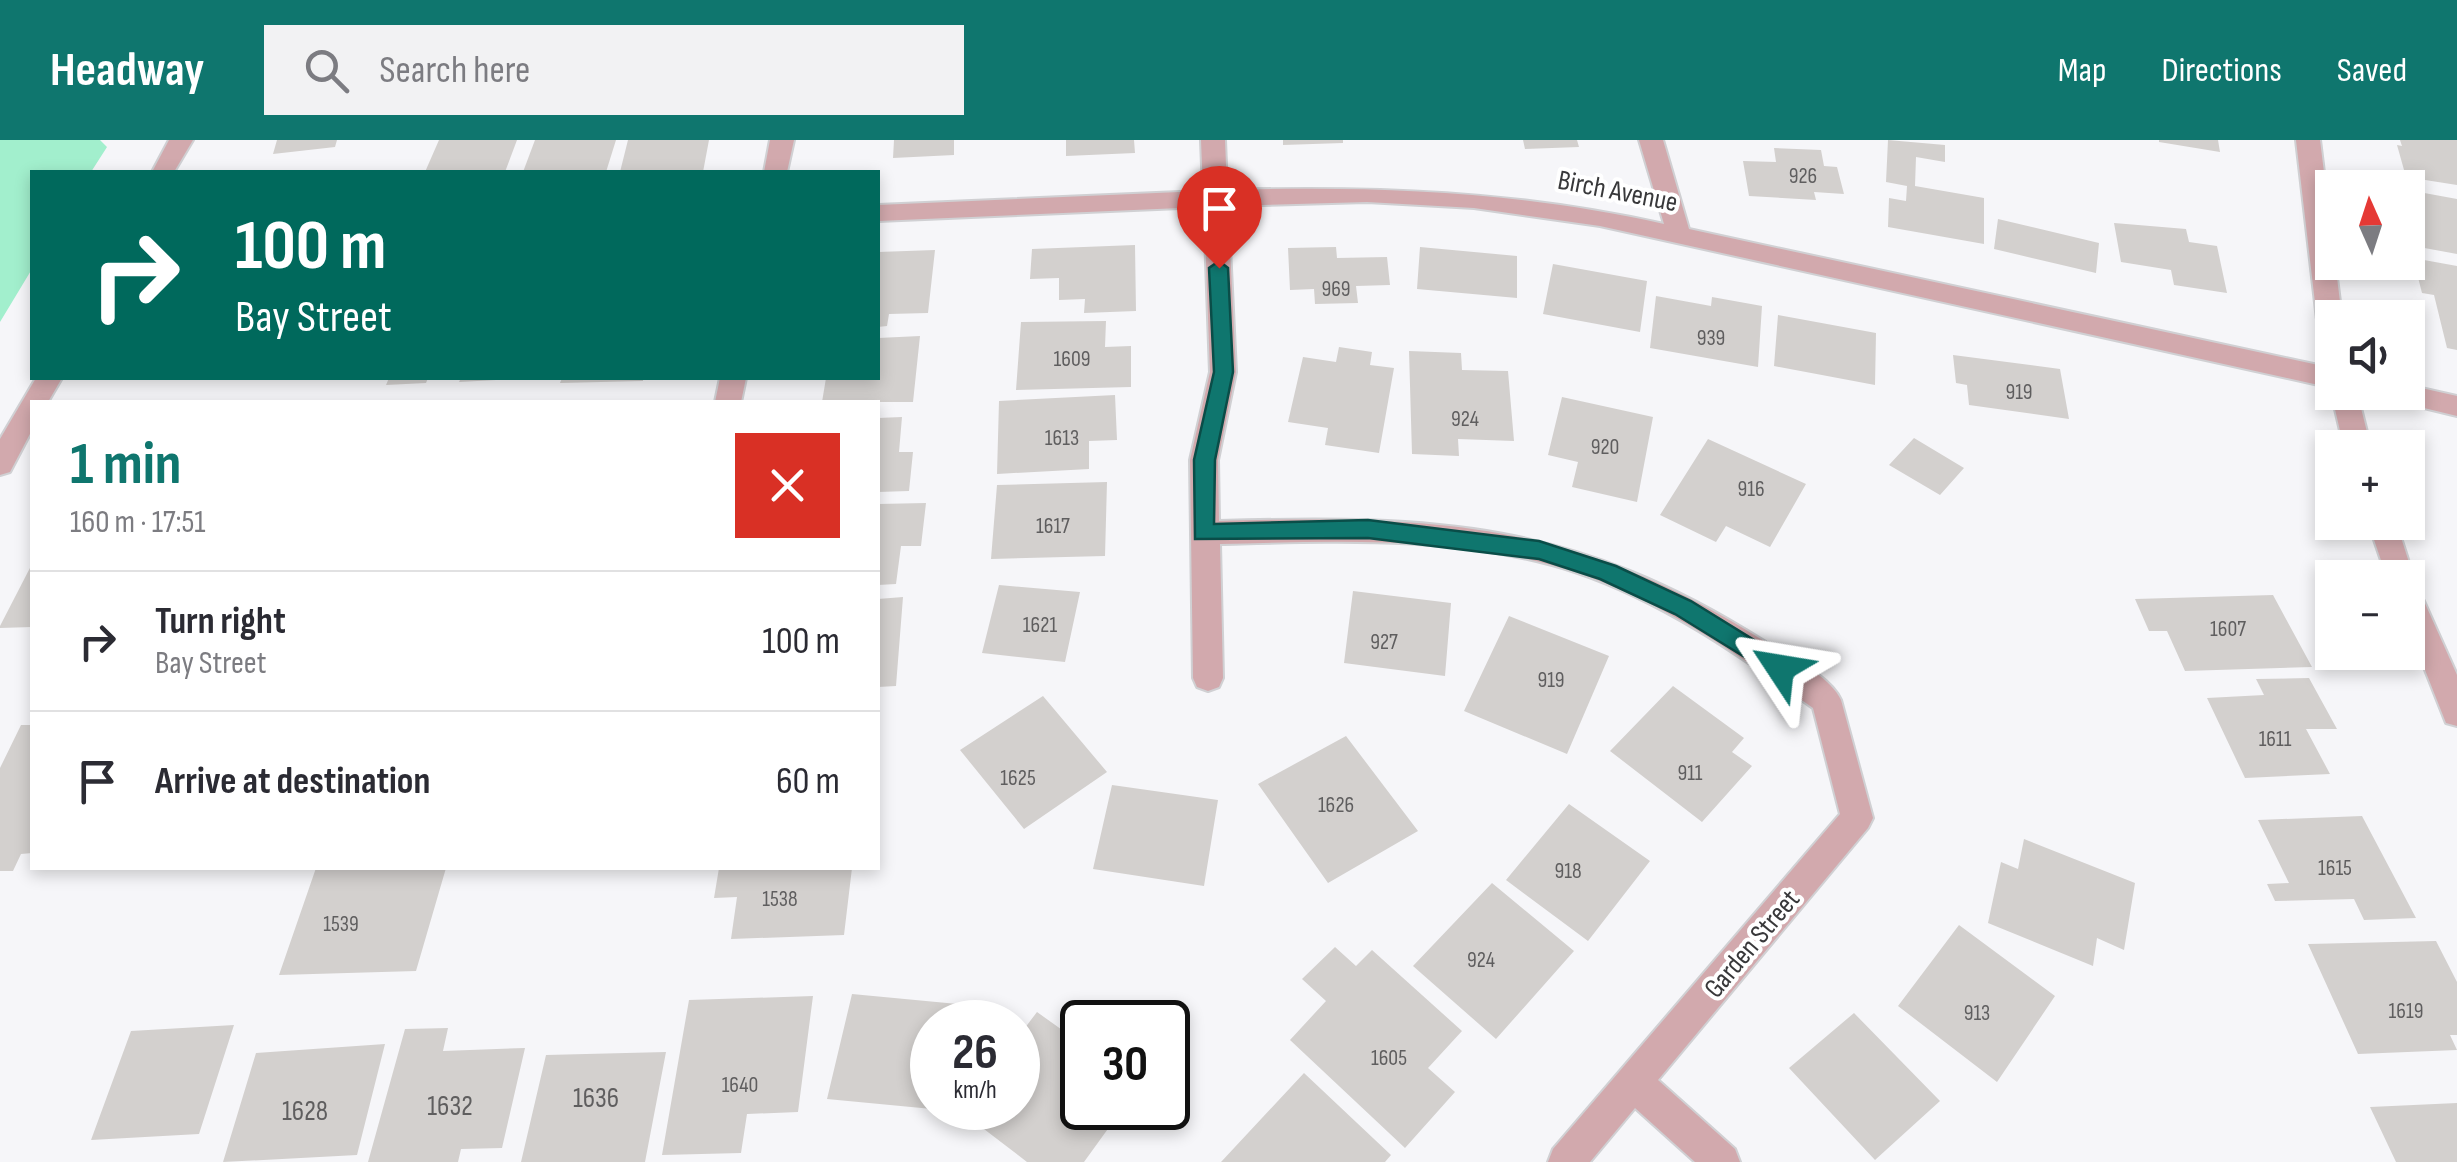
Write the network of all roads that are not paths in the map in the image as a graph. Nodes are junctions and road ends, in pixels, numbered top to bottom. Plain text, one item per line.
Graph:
1 (181, 140) edge
2 (782, 140) edge
3 (1213, 140) edge
4 (1650, 140) edge
5 (2308, 140) edge
6 (164, 170) edge
7 (776, 170) edge
8 (1216, 199) junction
9 (880, 213) edge
10 (1679, 234) junction
11 (2327, 300) edge
12 (2315, 374) edge
13 (2425, 399) edge
14 (2457, 406) edge
15 (30, 411) edge
16 (0, 464) edge
17 (1203, 532) junction
18 (2425, 633) edge
19 (1208, 678) dead end
20 (2457, 713) edge
21 (1633, 1082) junction
22 (1566, 1162) edge
23 (1722, 1162) edge

1 - 6 street
2 - 7 street
3 - 8 street
4 - 10 street
5 - 11 street
8 - 9 street, Birch Avenue
8 - 10 street, Birch Avenue
8 - 17 street
10 - 12 street, Birch Avenue
13 - 14 street
15 - 16 street
17 - 19 street
17 - 21 street, Garden Street
18 - 20 street
21 - 22 street, Garden Street
21 - 23 street

